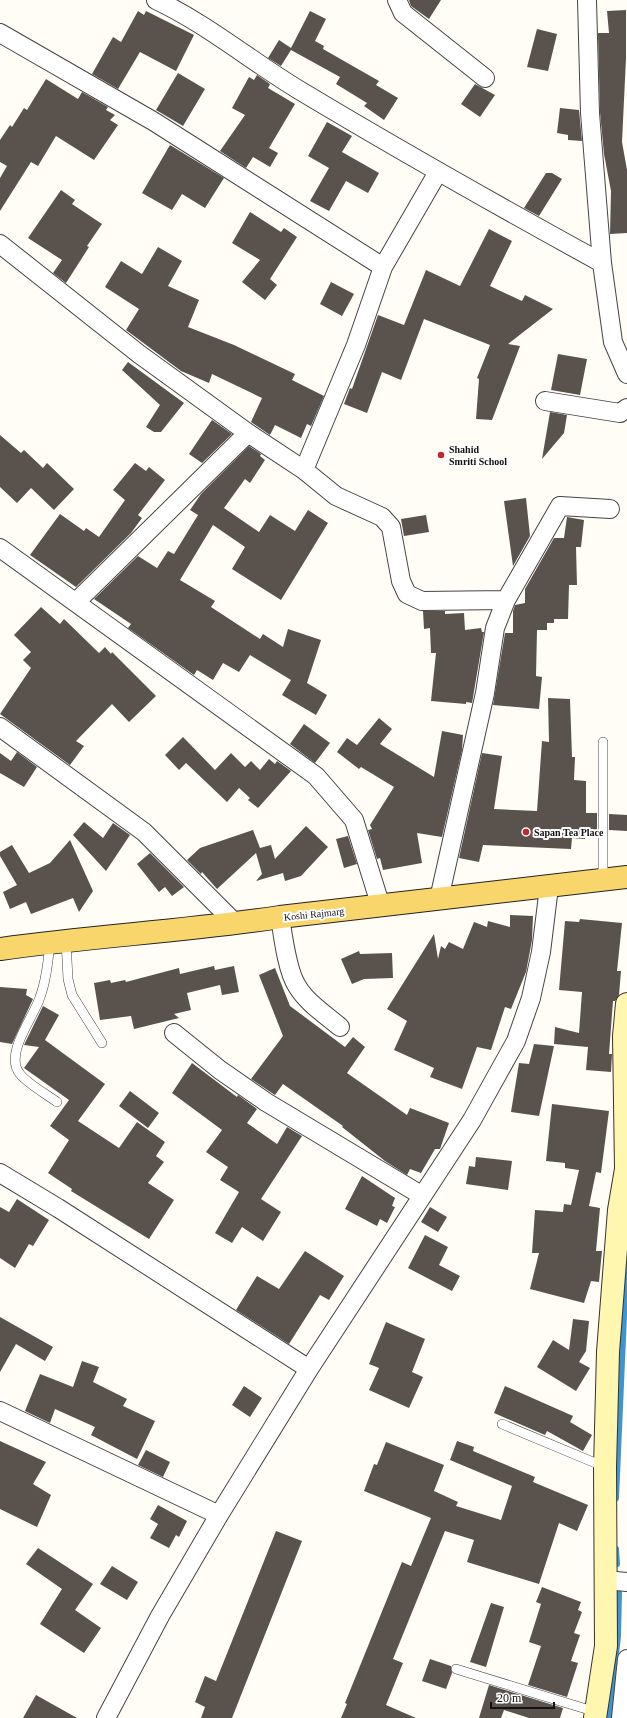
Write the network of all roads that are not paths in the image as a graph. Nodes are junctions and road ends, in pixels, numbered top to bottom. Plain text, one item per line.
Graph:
1 (156, 0) edge
2 (397, 0) edge
3 (587, 0) edge
4 (0, 33) edge
5 (485, 78) dead end
6 (438, 172) junction
7 (0, 244) edge
8 (602, 263) junction
9 (383, 267) junction
10 (627, 374) edge
11 (545, 401) dead end
12 (627, 408) edge
13 (248, 432) junction
14 (304, 470) junction
15 (610, 509) dead end
16 (0, 548) edge
17 (506, 600) junction
18 (76, 602) junction
19 (0, 727) edge
20 (603, 742) dead end
21 (627, 877) edge
22 (603, 880) junction
23 (549, 887) junction
24 (439, 899) junction
25 (381, 907) junction
26 (280, 917) junction
27 (236, 924) junction
28 (58, 941) junction
29 (0, 949) edge
30 (627, 1004) edge
31 (340, 1027) dead end
32 (174, 1033) dead end
33 (102, 1043) dead end
34 (57, 1102) dead end
35 (627, 1171) edge
36 (0, 1173) edge
37 (422, 1195) junction
38 (309, 1369) junction
39 (0, 1411) edge
40 (502, 1424) dead end
41 (605, 1467) junction
42 (219, 1515) junction
43 (606, 1580) junction
44 (627, 1582) edge
45 (627, 1659) edge
46 (456, 1669) dead end
47 (626, 1679) edge
48 (596, 1715) edge
49 (106, 1718) edge
50 (621, 1718) edge

1 - 6 street
2 - 5 street
3 - 8 street
4 - 9 street
6 - 8 street
6 - 9 street
7 - 13 street
8 - 10 street
9 - 14 street
11 - 12 street
13 - 14 street
13 - 18 street
14 - 17 street
15 - 17 street
16 - 18 street
17 - 24 street
18 - 25 street
19 - 27 street
20 - 22 lane
21 - 22 main road, Koshi Rajmarg
22 - 23 main road, Koshi Rajmarg
23 - 24 main road, Koshi Rajmarg
23 - 37 street
24 - 25 main road, Koshi Rajmarg
25 - 26 main road, Koshi Rajmarg
26 - 27 main road, Koshi Rajmarg
26 - 31 street
27 - 28 main road, Koshi Rajmarg
28 - 29 main road, Koshi Rajmarg
28 - 33 lane
28 - 34 lane
30 - 35 street
32 - 37 street
35 - 41 street
36 - 38 street
37 - 38 street
38 - 42 street
39 - 42 street
40 - 41 lane
41 - 43 street
42 - 49 street
43 - 44 street
43 - 48 street
45 - 47 street
46 - 48 lane
47 - 50 street

